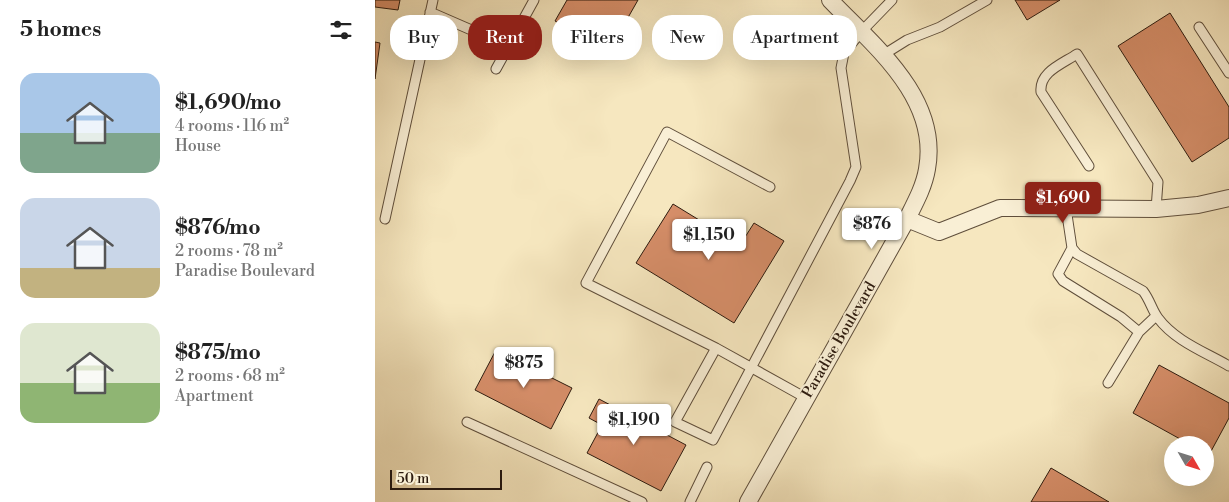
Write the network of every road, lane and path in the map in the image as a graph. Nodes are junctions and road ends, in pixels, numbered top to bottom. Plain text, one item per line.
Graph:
1 (433, 0) edge
2 (534, 0) edge
3 (830, 0) edge
4 (892, 0) edge
5 (987, 0) edge
6 (430, 12) junction
7 (526, 15) edge
8 (1199, 27) dead end
9 (468, 29) edge
10 (861, 32) junction
11 (883, 56) junction
12 (500, 60) edge
13 (495, 69) dead end
14 (1229, 73) edge
15 (1089, 166) dead end
16 (770, 186) dead end
17 (1229, 198) edge
18 (1066, 208) junction
19 (1156, 209) junction
20 (385, 219) dead end
21 (907, 219) junction
22 (1072, 248) junction
23 (1157, 316) junction
24 (1139, 332) junction
25 (715, 348) junction
26 (1229, 366) edge
27 (750, 367) junction
28 (1108, 383) dead end
29 (806, 398) junction
30 (467, 422) dead end
31 (707, 467) dead end
32 (642, 502) edge
33 (690, 502) edge
34 (747, 502) edge

1 - 6 lane
2 - 7 lane
3 - 10 street, Paradise Boulevard
4 - 10 lane
5 - 11 lane
6 - 9 lane
6 - 20 lane
8 - 14 lane
10 - 11 street, Paradise Boulevard
10 - 27 lane
11 - 21 street, Paradise Boulevard
12 - 13 lane
15 - 19 lane
16 - 25 lane
17 - 19 street
18 - 19 street
18 - 21 street
18 - 22 lane
21 - 29 street, Paradise Boulevard
22 - 23 lane
22 - 24 lane
23 - 24 lane
23 - 26 lane
24 - 28 lane
25 - 27 lane
25 - 27 lane
27 - 29 lane
29 - 34 street, Paradise Boulevard
30 - 32 lane
31 - 33 lane

